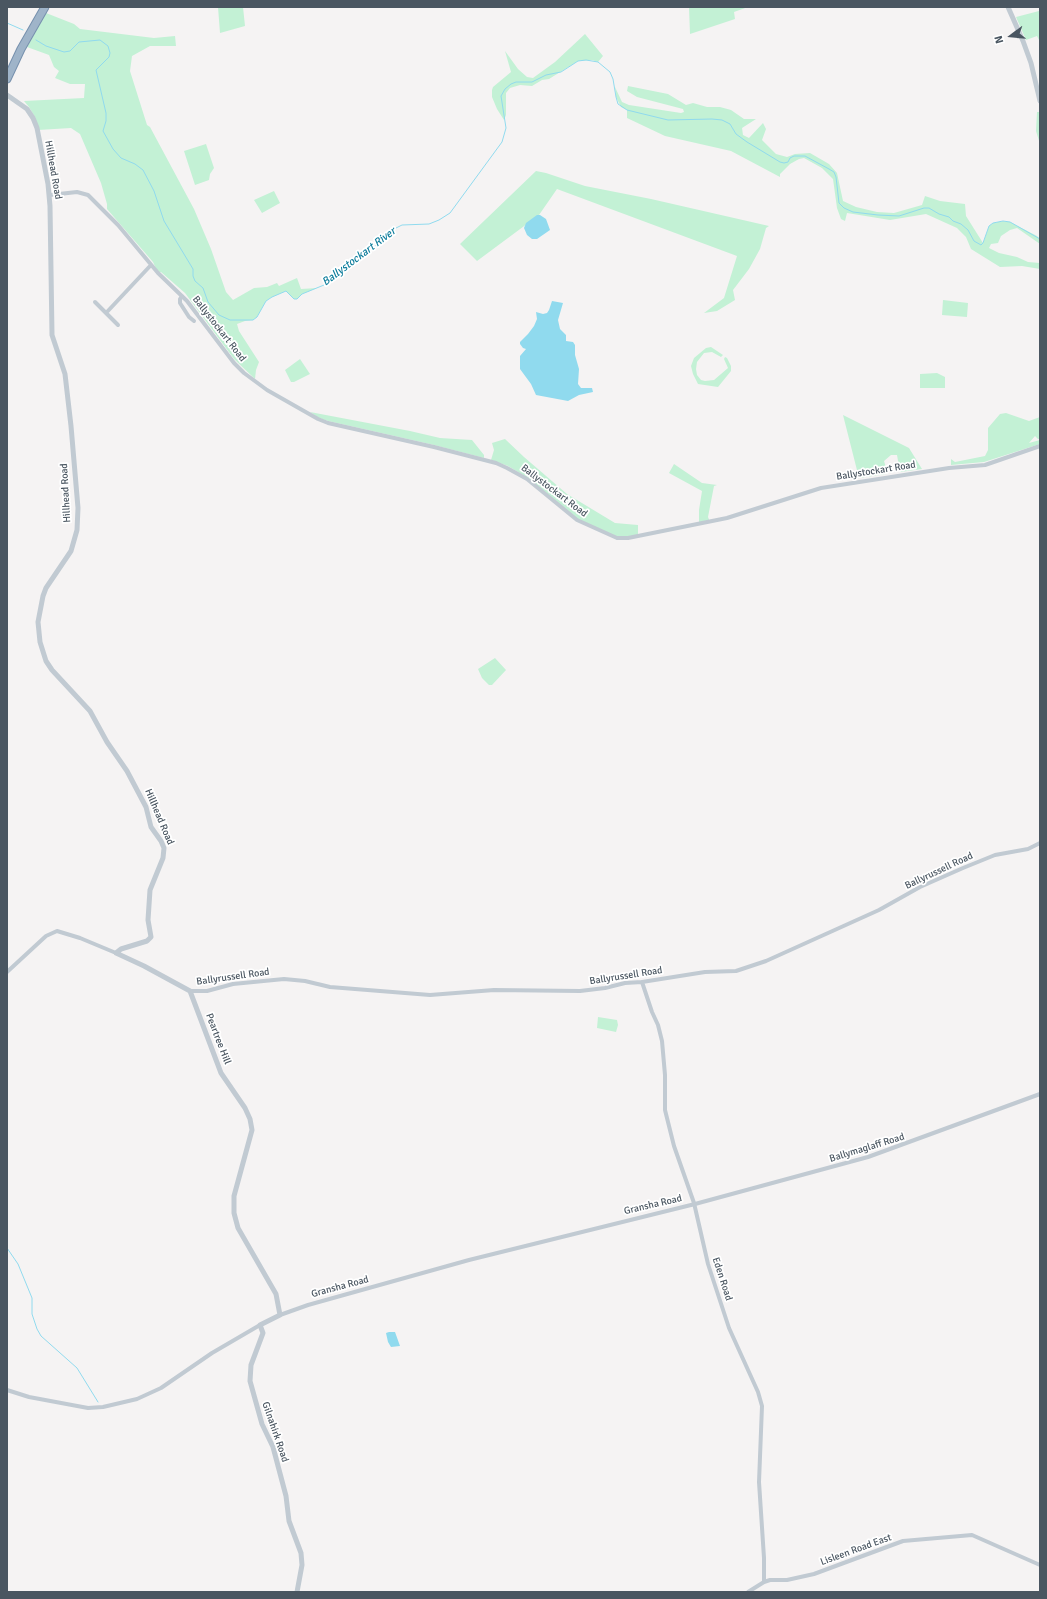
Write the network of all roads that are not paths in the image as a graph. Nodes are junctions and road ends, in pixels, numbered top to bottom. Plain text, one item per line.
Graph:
1 (45, 7) edge
2 (1008, 7) edge
3 (7, 80) edge
4 (7, 95) edge
5 (1040, 101) edge
6 (50, 195) junction
7 (151, 265) junction
8 (182, 296) junction
9 (95, 302) dead end
10 (106, 313) junction
11 (194, 321) dead end
12 (118, 325) dead end
13 (1040, 446) edge
14 (1040, 843) edge
15 (116, 953) junction
16 (7, 972) edge
17 (642, 982) junction
18 (190, 991) junction
19 (1040, 1094) edge
20 (695, 1204) junction
21 (280, 1315) junction
22 (260, 1325) junction
23 (7, 1390) edge
24 (1040, 1564) edge
25 (764, 1582) junction
26 (297, 1592) edge
27 (748, 1592) edge

1 - 3 highway
2 - 5 street
4 - 6 street, Hillhead Road
6 - 7 street, Ballystockart Road
6 - 15 street, Hillhead Road
7 - 8 street, Ballystockart Road
7 - 10 street
8 - 11 street
8 - 13 street, Ballystockart Road
9 - 10 street
10 - 12 street
14 - 17 street, Ballyrussell Road
15 - 16 street
15 - 18 street
17 - 18 street, Ballyrussell Road
17 - 20 street, Eden Road
18 - 21 street, Peartree Hill
19 - 20 street, Ballymaglaff Road
20 - 21 street, Gransha Road
20 - 25 street, Eden Road
21 - 22 street, Gransha Road
22 - 23 street, Gransha Road
22 - 26 street, Gilnahirk Road
24 - 25 street, Lisleen Road East
25 - 27 street, Lisleen Road East

